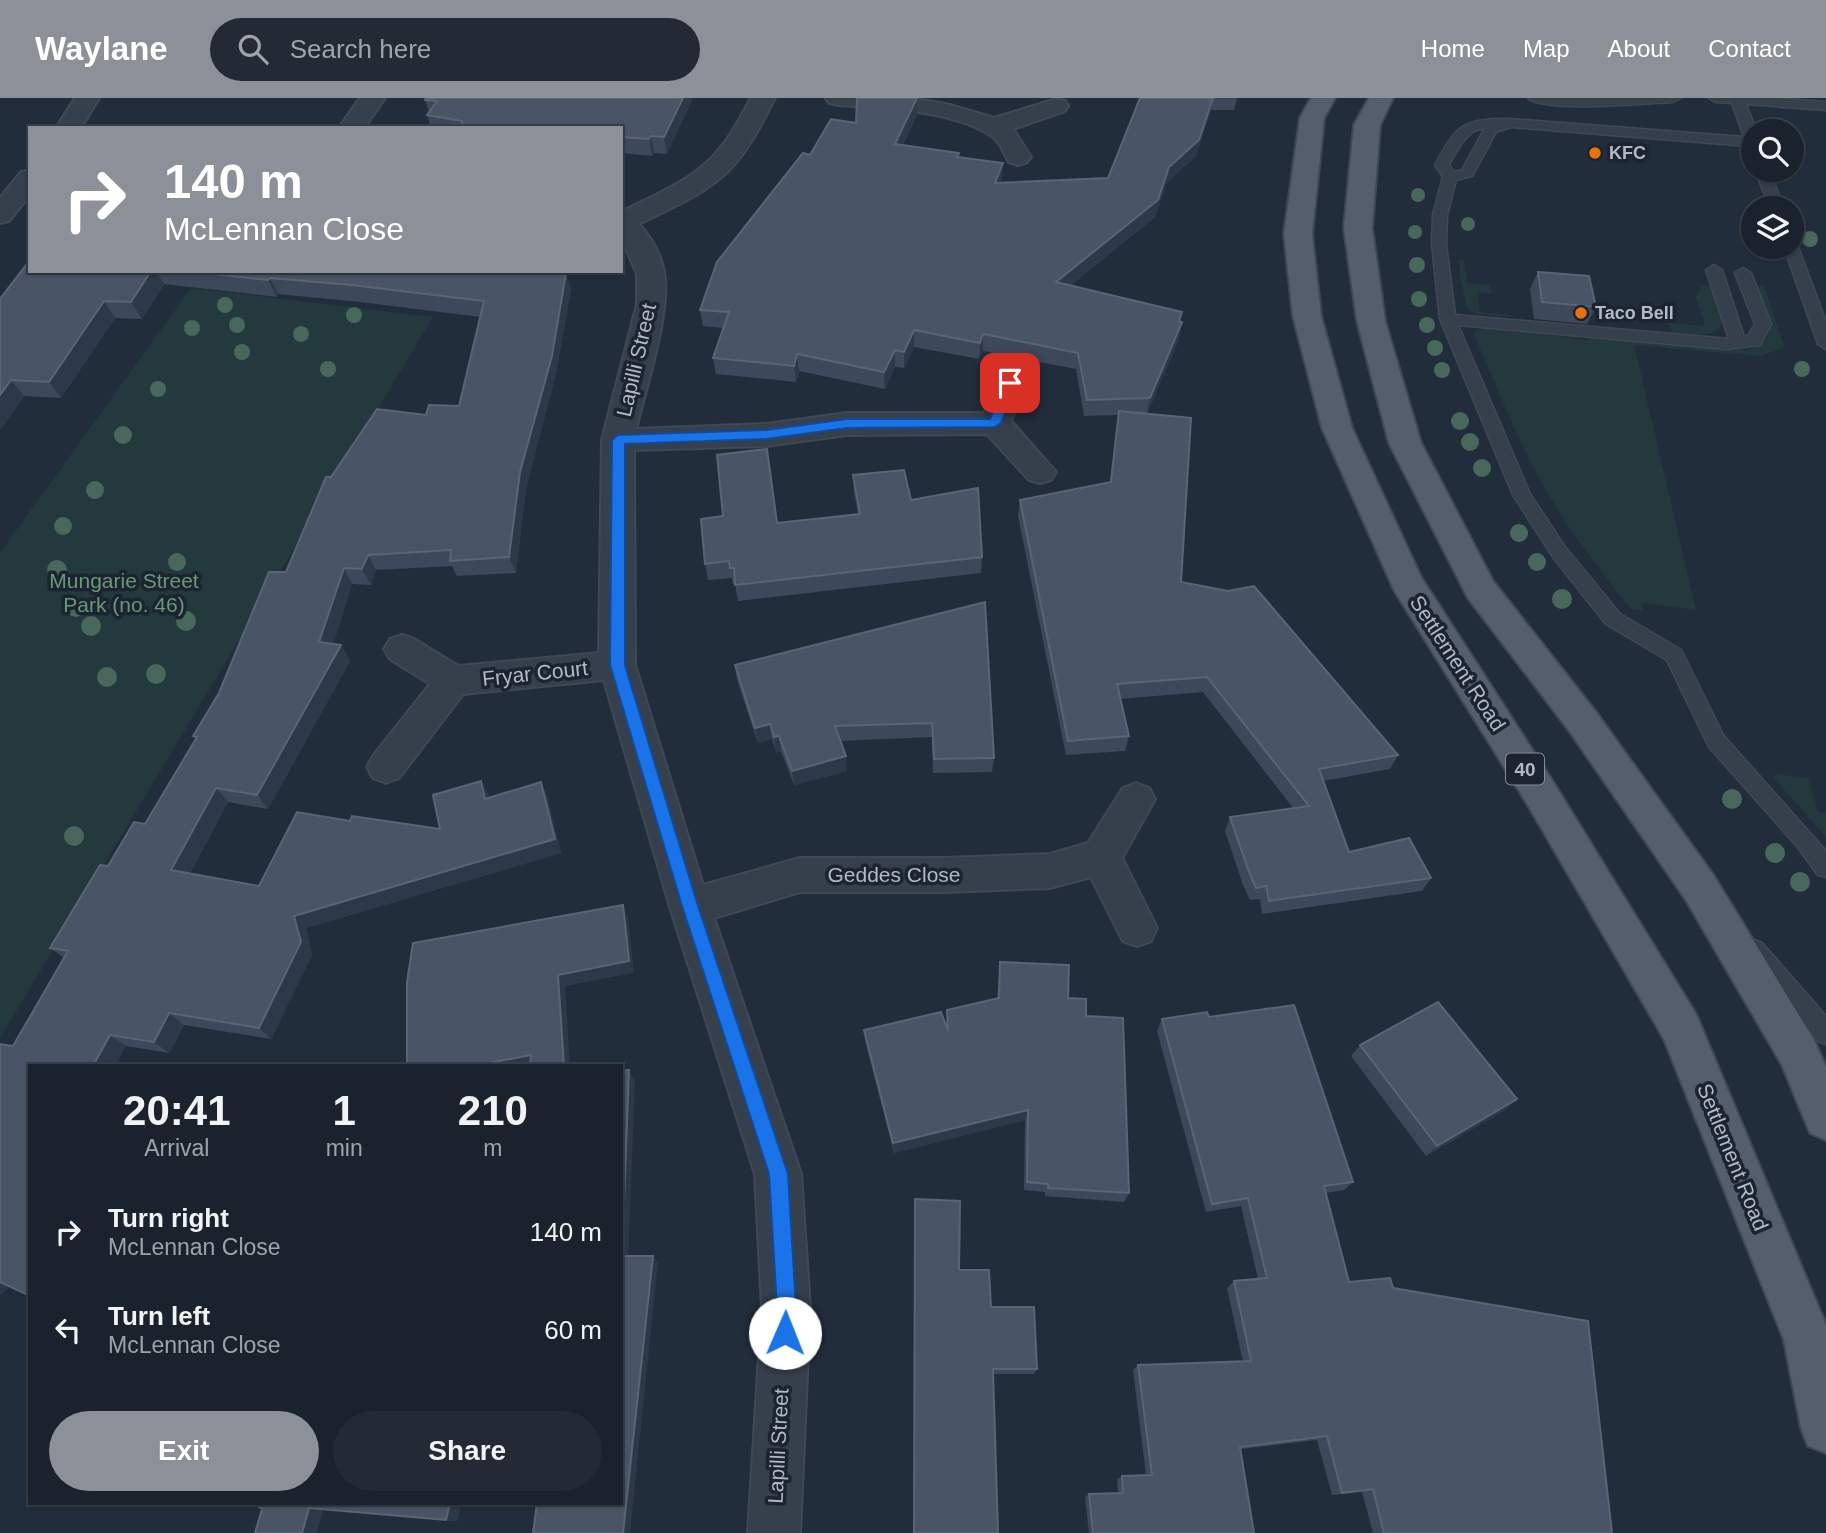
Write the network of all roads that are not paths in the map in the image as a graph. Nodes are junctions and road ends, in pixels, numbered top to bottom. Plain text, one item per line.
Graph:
1 (88, 98) edge
2 (373, 98) edge
3 (763, 98) edge
4 (838, 98) edge
5 (1323, 98) edge
6 (1381, 98) edge
7 (1535, 98) edge
8 (1673, 98) edge
9 (1716, 98) edge
10 (1737, 99) edge
11 (1056, 106) dead end
12 (1826, 106) edge
13 (1744, 119) edge
14 (1510, 123) junction
15 (69, 126) edge
16 (352, 126) edge
17 (992, 126) junction
18 (1741, 143) edge
19 (1018, 157) dead end
20 (1450, 177) junction
21 (28, 180) edge
22 (0, 215) edge
23 (623, 220) edge
24 (623, 222) edge
25 (1795, 259) edge
26 (1714, 270) dead end
27 (1743, 273) dead end
28 (1448, 319) junction
29 (1738, 343) junction
30 (1826, 344) edge
31 (1010, 383) dead end
32 (995, 423) junction
33 (618, 440) junction
34 (1040, 472) dead end
35 (402, 649) dead end
36 (617, 665) junction
37 (453, 681) junction
38 (386, 767) dead end
39 (1136, 799) dead end
40 (1101, 857) junction
41 (1826, 868) edge
42 (1700, 888) junction
43 (690, 906) junction
44 (1137, 928) dead end
45 (1826, 1033) edge
46 (1826, 1118) edge
47 (1826, 1428) edge
48 (774, 1533) edge

1 - 15 street
2 - 16 street
3 - 23 street
4 - 17 street
5 - 47 main road, Settlement Road / 40
6 - 42 main road
7 - 8 lane
9 - 10 lane
10 - 12 lane
10 - 13 lane
11 - 17 street
14 - 18 lane
14 - 20 lane
14 - 20 lane
17 - 19 street
20 - 28 lane
21 - 22 street
24 - 33 street, Lapilli Street
25 - 30 lane
26 - 29 lane
27 - 29 lane
28 - 29 lane
28 - 41 lane
31 - 32 street
32 - 33 street
32 - 34 street
33 - 36 street, Lapilli Street
35 - 37 street, Fryar Court
36 - 37 street, Fryar Court
36 - 43 street, Lapilli Street
37 - 38 street, Fryar Court
39 - 40 street
40 - 43 street, Geddes Close
40 - 44 street
42 - 45 lane
42 - 46 main road
43 - 48 street, Lapilli Street

